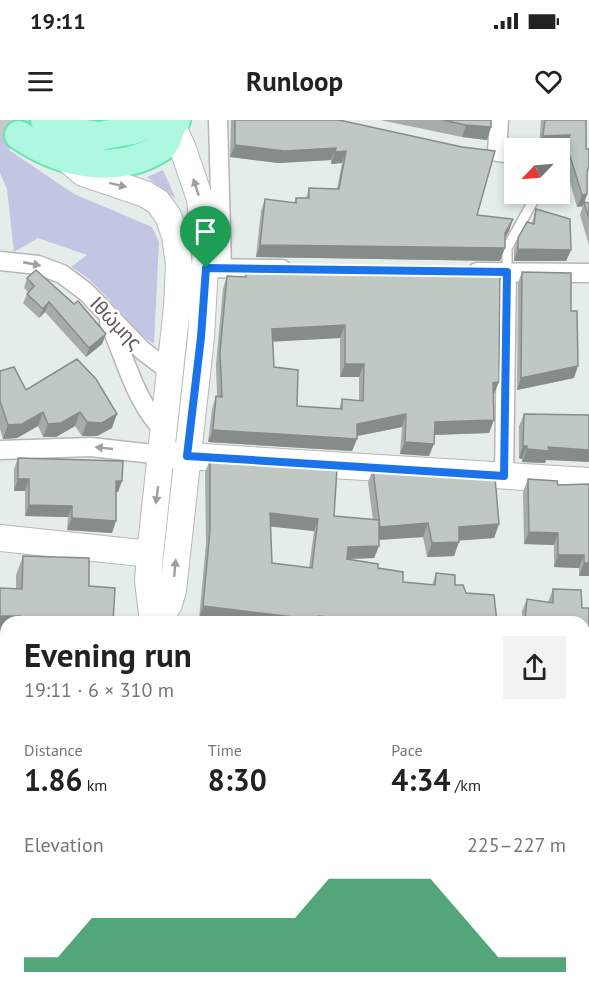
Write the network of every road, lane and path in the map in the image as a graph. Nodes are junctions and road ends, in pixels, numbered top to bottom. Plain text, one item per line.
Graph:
1 (45, 120) tunnel mouth
2 (218, 120) edge
3 (499, 120) edge
4 (173, 121) edge
5 (19, 135) tunnel mouth
6 (496, 152) edge
7 (67, 159) junction
8 (531, 204) edge
9 (0, 261) edge
10 (214, 268) junction
11 (305, 270) edge
12 (459, 272) edge
13 (507, 272) junction
14 (589, 273) edge
15 (105, 312) junction
16 (171, 372) junction
17 (171, 448) junction
18 (0, 450) edge
19 (504, 476) junction
20 (589, 481) edge
21 (0, 538) edge
22 (150, 554) junction
23 (154, 616) edge
24 (160, 616) edge

1 - 4 main road
2 - 10 street
3 - 6 street
4 - 7 main road
10 -> 4 street
5 - 7 main road
7 -> 16 street
8 - 13 lane
9 -> 15 street, Ιθώμης
10 - 11 street
10 - 17 street
12 - 13 street
13 - 14 street
13 - 19 street
15 - 16 street, Ιθώμης
15 - 17 street
16 - 17 street
17 -> 18 street
17 - 19 street
17 -> 22 street
24 -> 17 street
19 - 20 street
21 - 22 street
22 - 23 street

